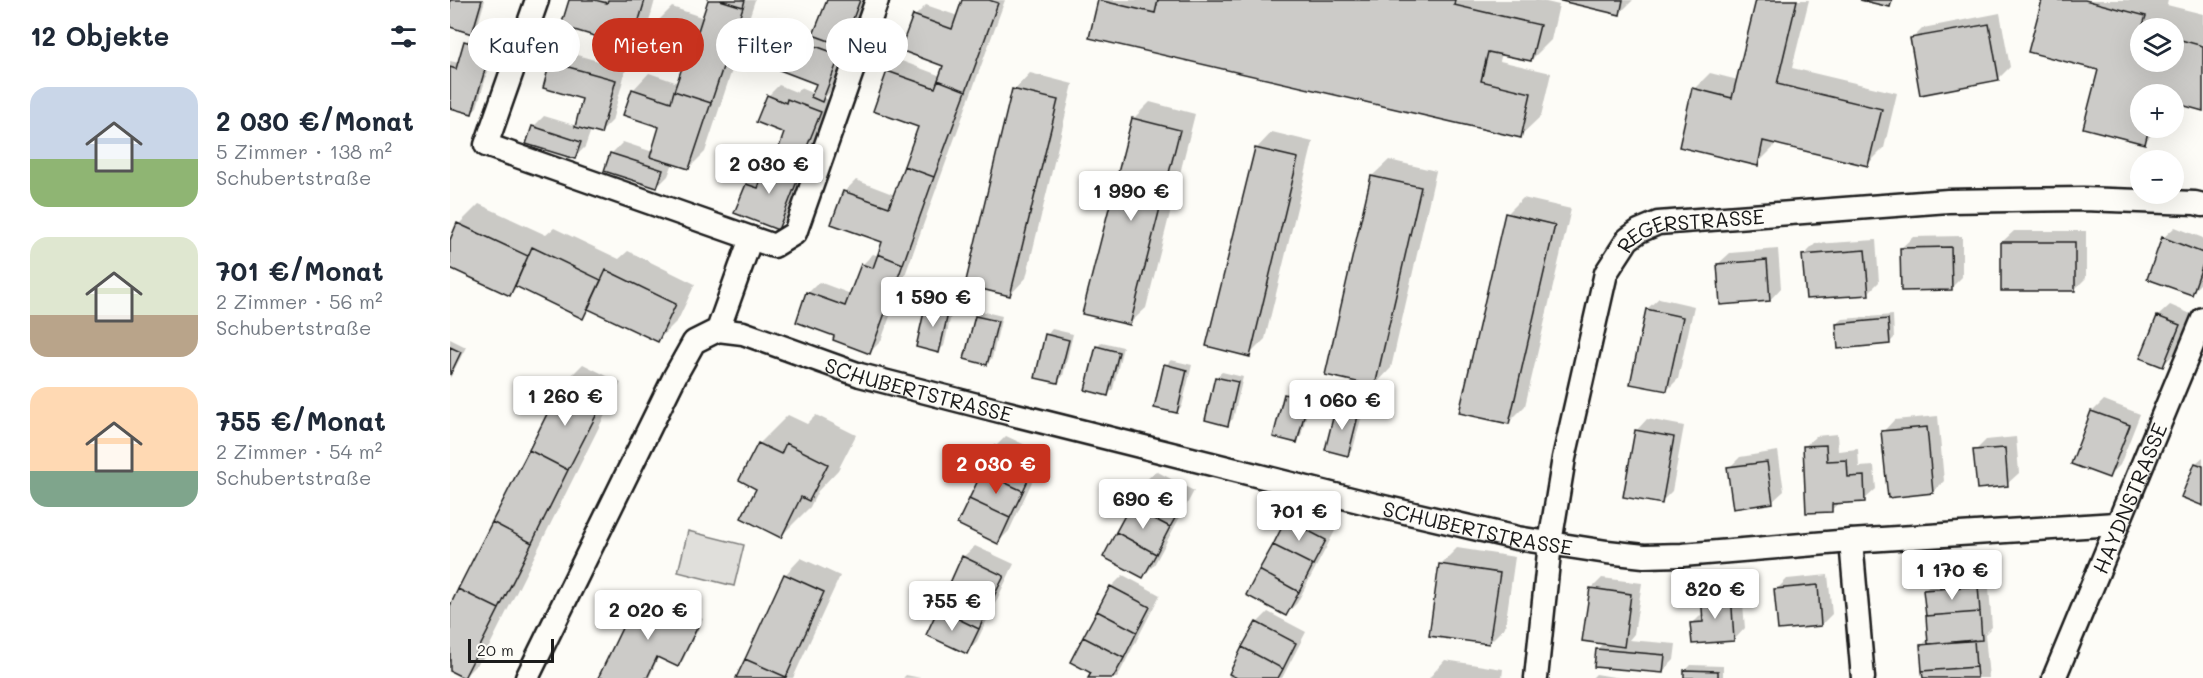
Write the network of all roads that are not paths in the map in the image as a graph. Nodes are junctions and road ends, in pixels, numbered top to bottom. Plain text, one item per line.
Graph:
1 (537, 0) edge
2 (877, 0) edge
3 (2203, 205) edge
4 (751, 238) junction
5 (2203, 319) edge
6 (718, 330) junction
7 (2116, 524) junction
8 (1851, 541) junction
9 (1550, 543) junction
10 (527, 678) edge
11 (1536, 678) edge
12 (1863, 678) edge
13 (2054, 678) edge

1 - 4 street
2 - 4 street
3 - 9 street, REGERSTRASSE
4 - 6 street
5 - 7 street, HAYDNSTRASSE
6 - 9 street, SCHUBERTSTRASSE
6 - 10 street
7 - 8 street, SCHUBERTSTRASSE
7 - 13 street, HAYDNSTRASSE
8 - 9 street, SCHUBERTSTRASSE
8 - 12 street
9 - 11 street, REGERSTRASSE

